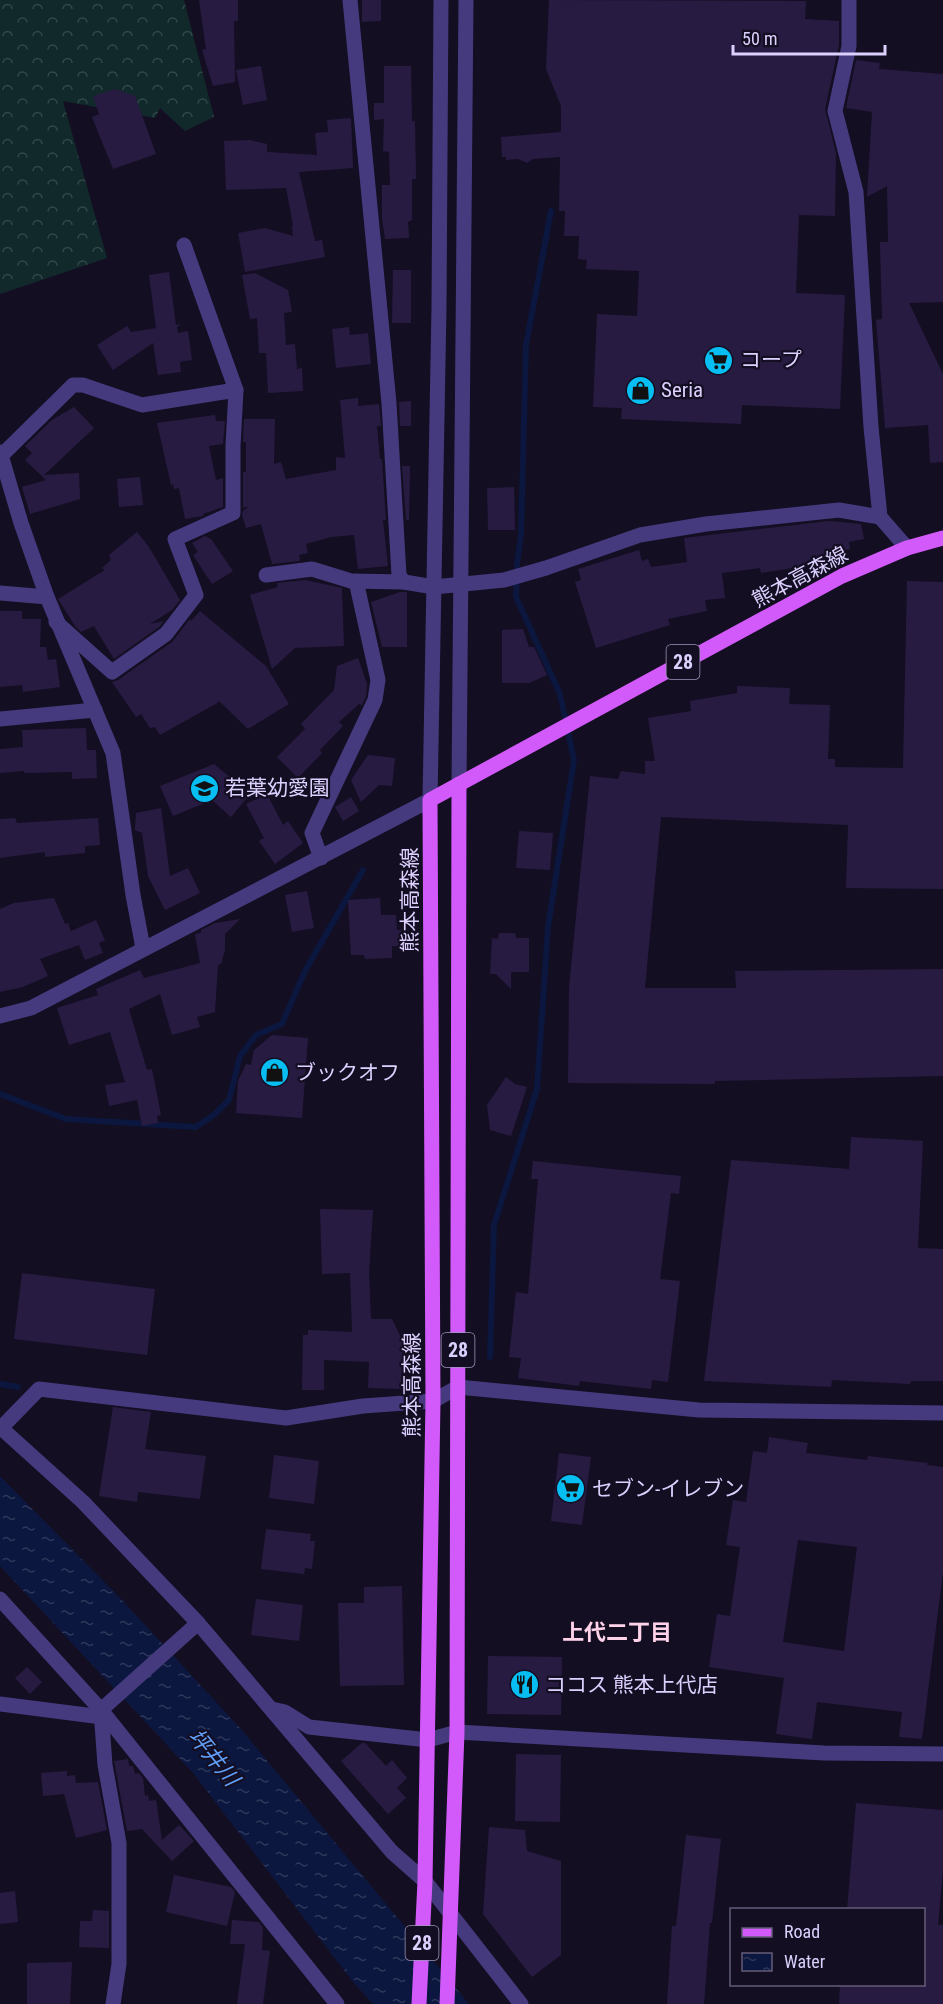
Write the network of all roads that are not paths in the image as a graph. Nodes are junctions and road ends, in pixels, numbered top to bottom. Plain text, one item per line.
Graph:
1 (350, 0) edge
2 (441, 0) edge
3 (466, 0) edge
4 (849, 0) edge
5 (466, 42) junction
6 (441, 43) junction
7 (184, 244) dead end
8 (236, 390) junction
9 (1, 454) edge
10 (880, 517) junction
11 (943, 538) edge
12 (907, 548) junction
13 (266, 574) dead end
14 (356, 581) junction
15 (405, 582) junction
16 (461, 585) junction
17 (434, 587) junction
18 (0, 593) edge
19 (46, 597) junction
20 (56, 622) junction
21 (95, 710) junction
22 (0, 719) edge
23 (459, 784) junction
24 (430, 800) junction
25 (321, 858) junction
26 (143, 948) junction
27 (0, 1016) edge
28 (458, 1388) junction
29 (433, 1401) junction
30 (943, 1413) edge
31 (0, 1428) edge
32 (0, 1599) edge
33 (195, 1626) junction
34 (0, 1704) edge
35 (270, 1708) junction
36 (104, 1709) junction
37 (457, 1732) junction
38 (428, 1740) junction
39 (943, 1754) edge
40 (425, 1881) junction
41 (451, 1915) junction
42 (113, 2004) edge
43 (337, 2004) edge
44 (419, 2004) edge
45 (447, 2004) edge
46 (521, 2004) edge

1 - 15 street
2 - 6 street
3 - 5 street
4 - 10 street
5 - 6 street
5 - 16 street
6 - 17 street
7 - 8 street
8 - 9 street
8 - 20 street
9 - 19 street
10 - 12 street
10 - 16 street
11 - 12 main road, 熊本高森線 / 28
12 - 23 main road, 熊本高森線 / 28
13 - 14 street
14 - 15 street
14 - 25 street
15 - 17 street
16 - 17 street
16 - 23 street
17 - 24 street
18 - 19 street
19 - 20 street
20 - 21 street
21 - 22 street
21 - 26 street
23 - 24 main road, 熊本高森線 / 28
23 - 28 main road, 28
24 - 25 street
24 - 29 main road, 熊本高森線 / 28
25 - 26 street
26 - 27 street
28 - 29 street
28 - 30 street
28 - 37 main road, 28
29 - 31 street
29 - 38 main road, 熊本高森線 / 28
31 - 33 street
32 - 36 street
33 - 35 street
33 - 36 street
34 - 36 street
35 - 38 street
35 - 40 street
36 - 42 street
36 - 43 street
37 - 38 street
37 - 39 street
37 - 41 main road, 28
38 - 40 main road, 熊本高森線 / 28
40 - 41 street
40 - 44 main road, 熊本高森線 / 28
41 - 45 main road, 28
41 - 46 street

